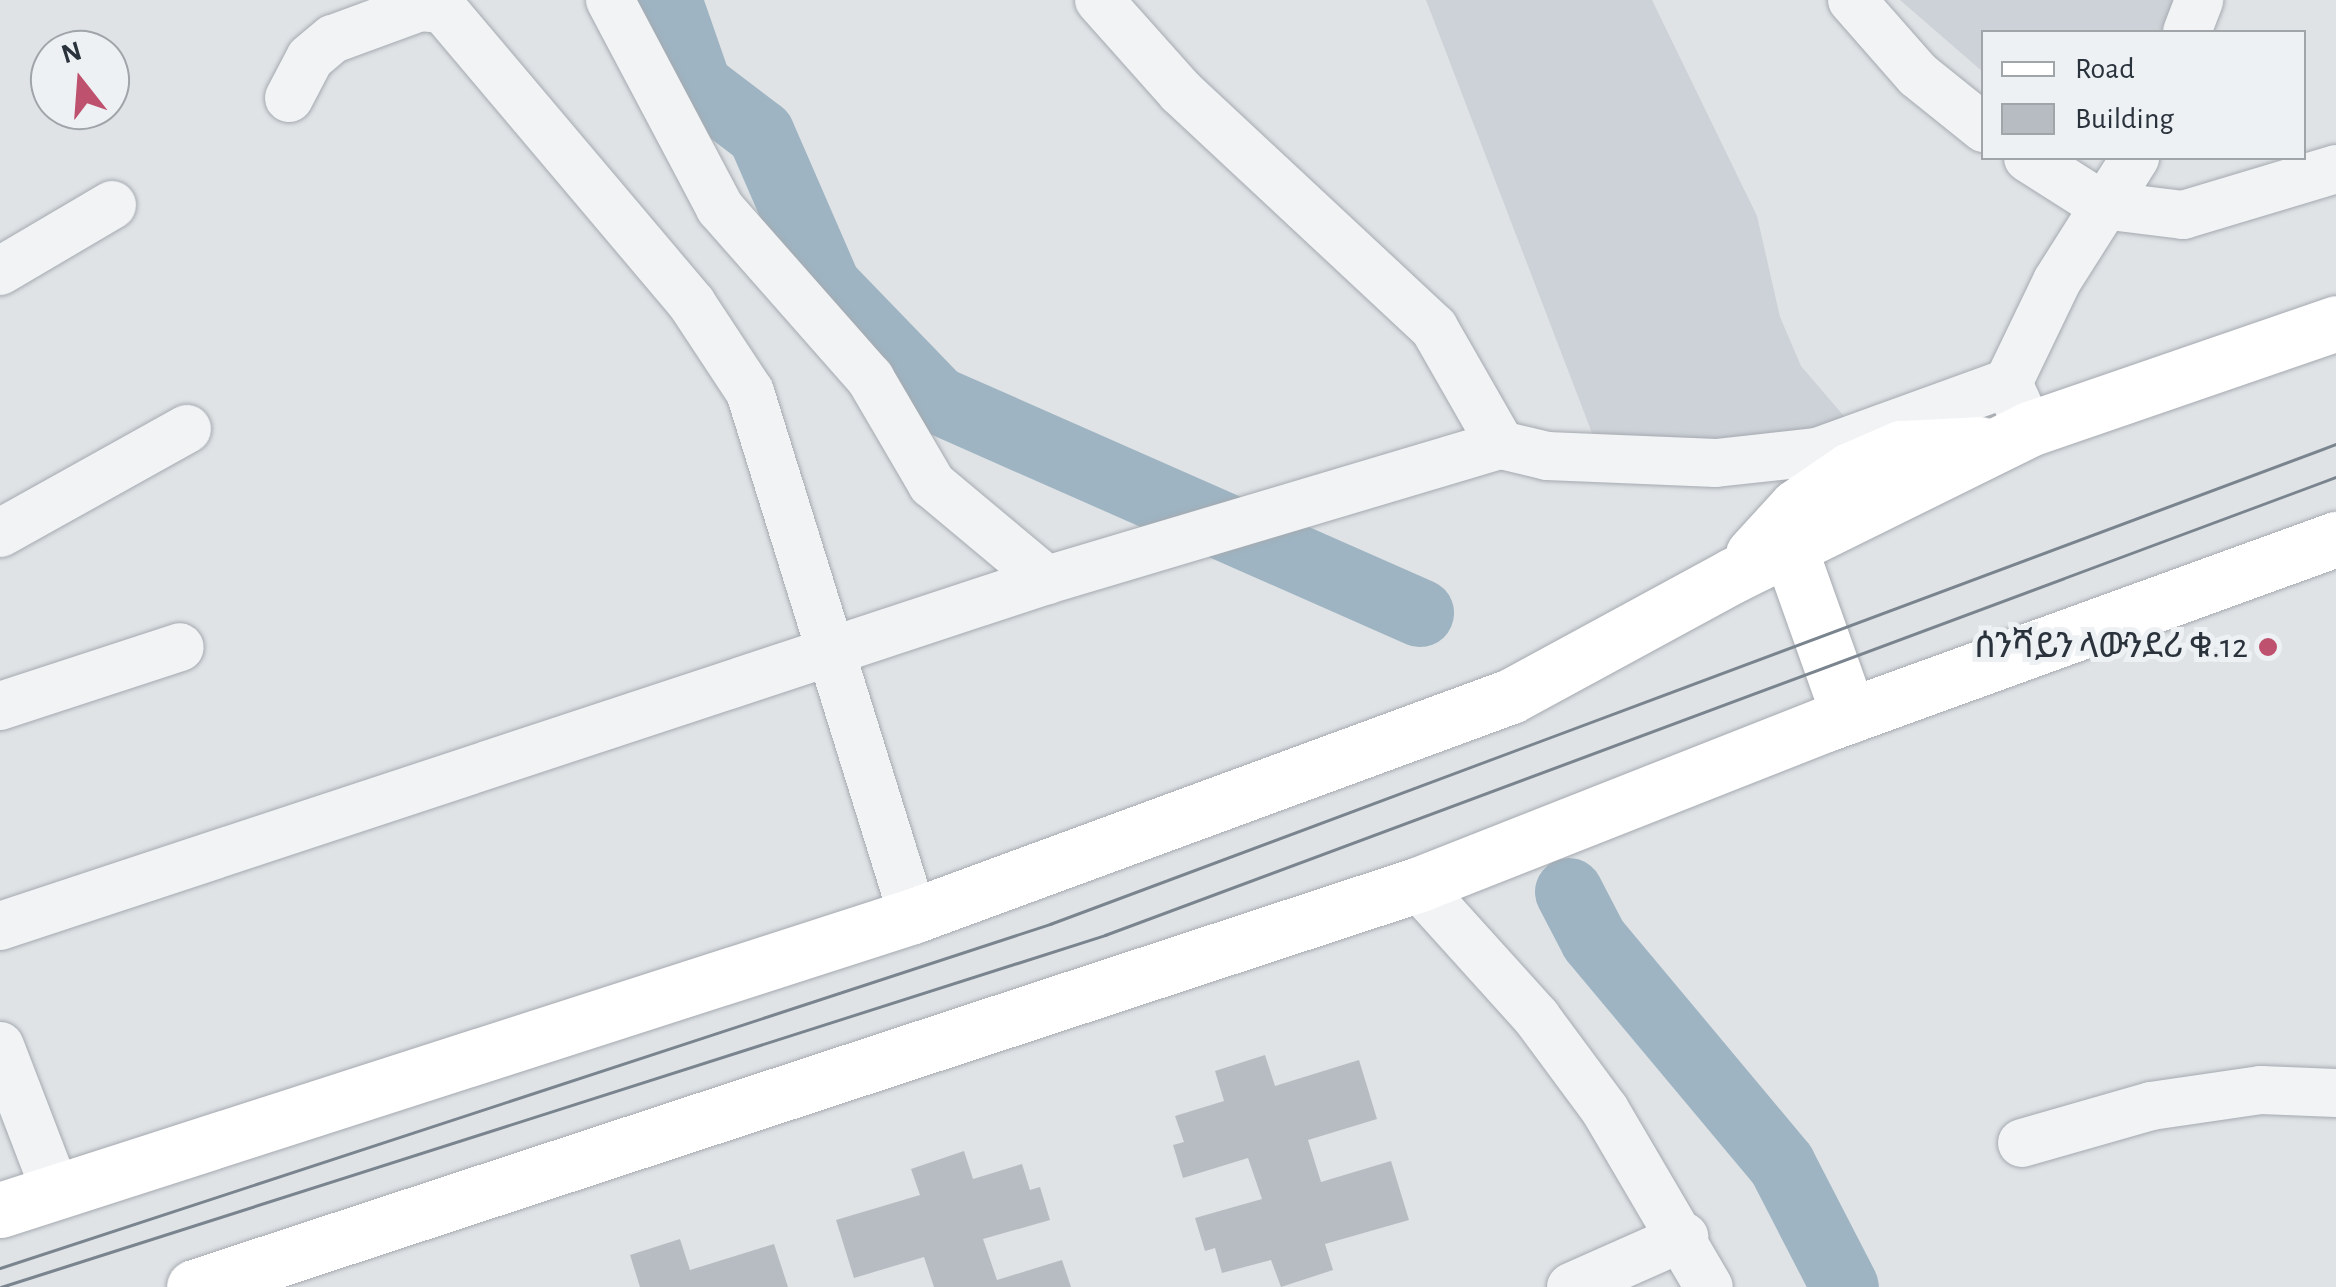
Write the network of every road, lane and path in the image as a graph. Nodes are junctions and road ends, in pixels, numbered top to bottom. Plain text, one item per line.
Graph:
1 (610, 0) edge
2 (1099, 0) edge
3 (1852, 0) edge
4 (2199, 0) edge
5 (2188, 30) edge
6 (290, 98) dead end
7 (1981, 126) edge
8 (2031, 160) edge
9 (2135, 160) edge
10 (2336, 169) edge
11 (2102, 204) junction
12 (112, 205) dead end
13 (0, 272) edge
14 (2336, 323) edge
15 (2012, 418) junction
16 (187, 429) dead end
17 (1501, 445) junction
18 (0, 533) edge
19 (2336, 539) edge
20 (1790, 550) junction
21 (1734, 575) junction
22 (1047, 580) junction
23 (180, 648) dead end
24 (835, 650) junction
25 (0, 706) edge
26 (1849, 716) junction
27 (1417, 885) junction
28 (913, 916) junction
29 (0, 926) edge
30 (0, 1046) edge
31 (2336, 1092) edge
32 (2022, 1142) dead end
33 (56, 1192) junction
34 (0, 1210) edge
35 (1684, 1237) junction
36 (194, 1287) edge
37 (1570, 1287) edge
38 (1708, 1287) edge

1 - 22 street
2 - 17 street
3 - 7 street
4 - 5 street
6 - 24 street
8 - 11 street
9 - 11 street
10 - 11 street
11 - 15 street
12 - 13 street
14 - 15 main road
15 - 17 street
15 - 20 main road
15 - 21 main road
16 - 18 street
17 - 22 street
19 - 26 main road
20 - 21 main road
20 - 26 main road
21 - 28 main road
22 - 24 street
23 - 25 street
24 - 28 street
24 - 29 street
26 - 27 main road
27 - 35 street
27 - 36 main road
28 - 33 main road
30 - 33 street
31 - 32 street
33 - 34 main road
35 - 37 street
35 - 38 street

